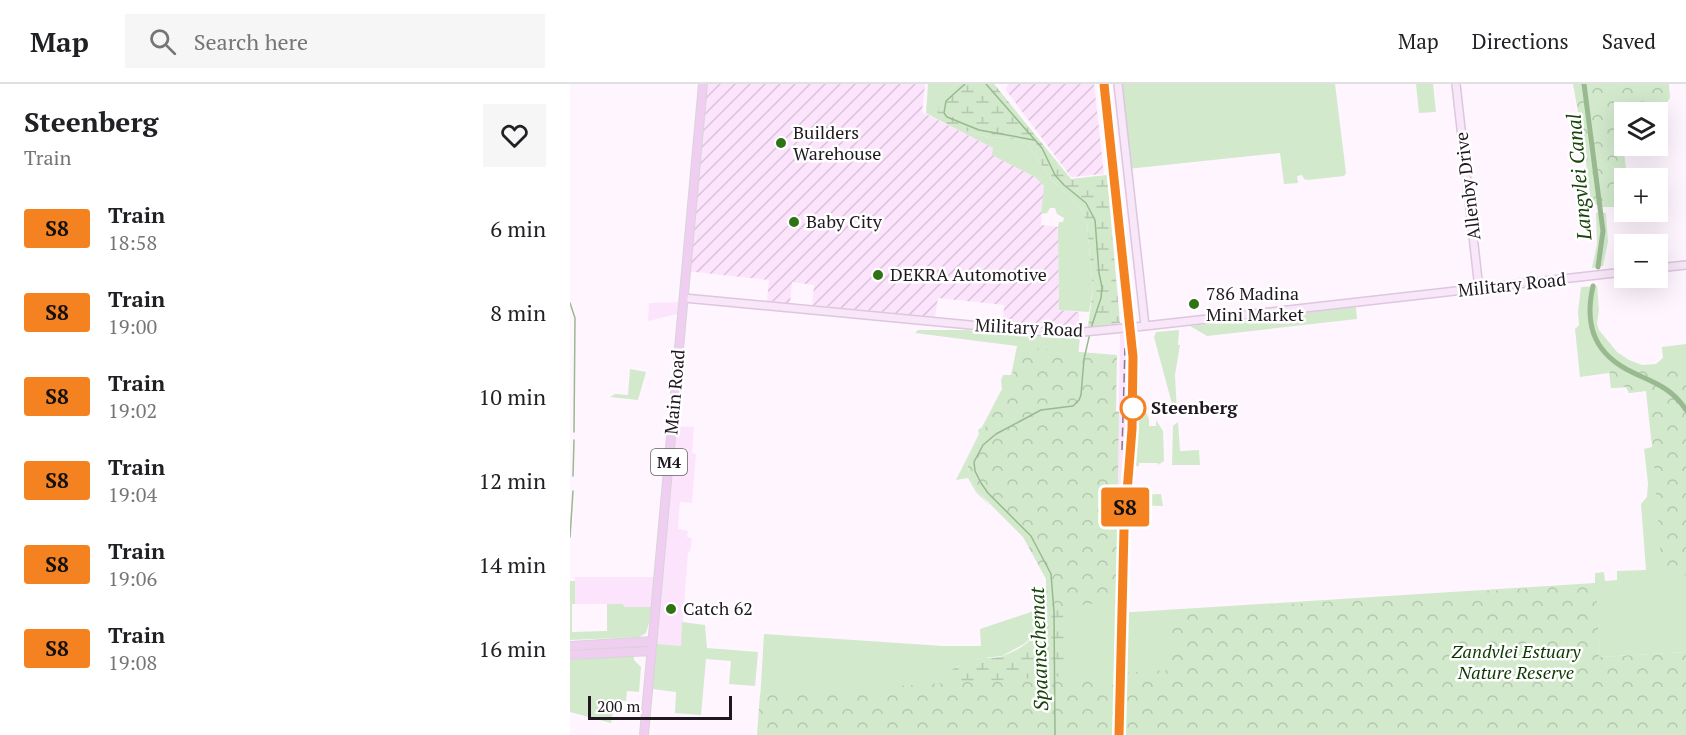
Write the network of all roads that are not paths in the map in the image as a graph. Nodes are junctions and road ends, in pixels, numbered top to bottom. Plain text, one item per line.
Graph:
1 (703, 84) edge
2 (1118, 84) edge
3 (1456, 84) edge
4 (1686, 265) edge
5 (1668, 267) edge
6 (1614, 274) edge
7 (1479, 288) junction
8 (684, 298) junction
9 (1145, 326) junction
10 (652, 641) junction
11 (572, 646) edge
12 (651, 651) junction
13 (573, 655) edge
14 (645, 735) edge

1 - 8 main road, Main Road / M4
2 - 9 main road
3 - 7 main road, Allenby Drive
4 - 5 main road
6 - 7 main road, Military Road
7 - 9 main road, Military Road
8 - 9 main road, Military Road
8 - 10 main road, Main Road / M4
10 - 11 main road
10 - 12 main road, Main Road / M4
12 - 13 main road
12 - 14 main road, Main Road / M4

